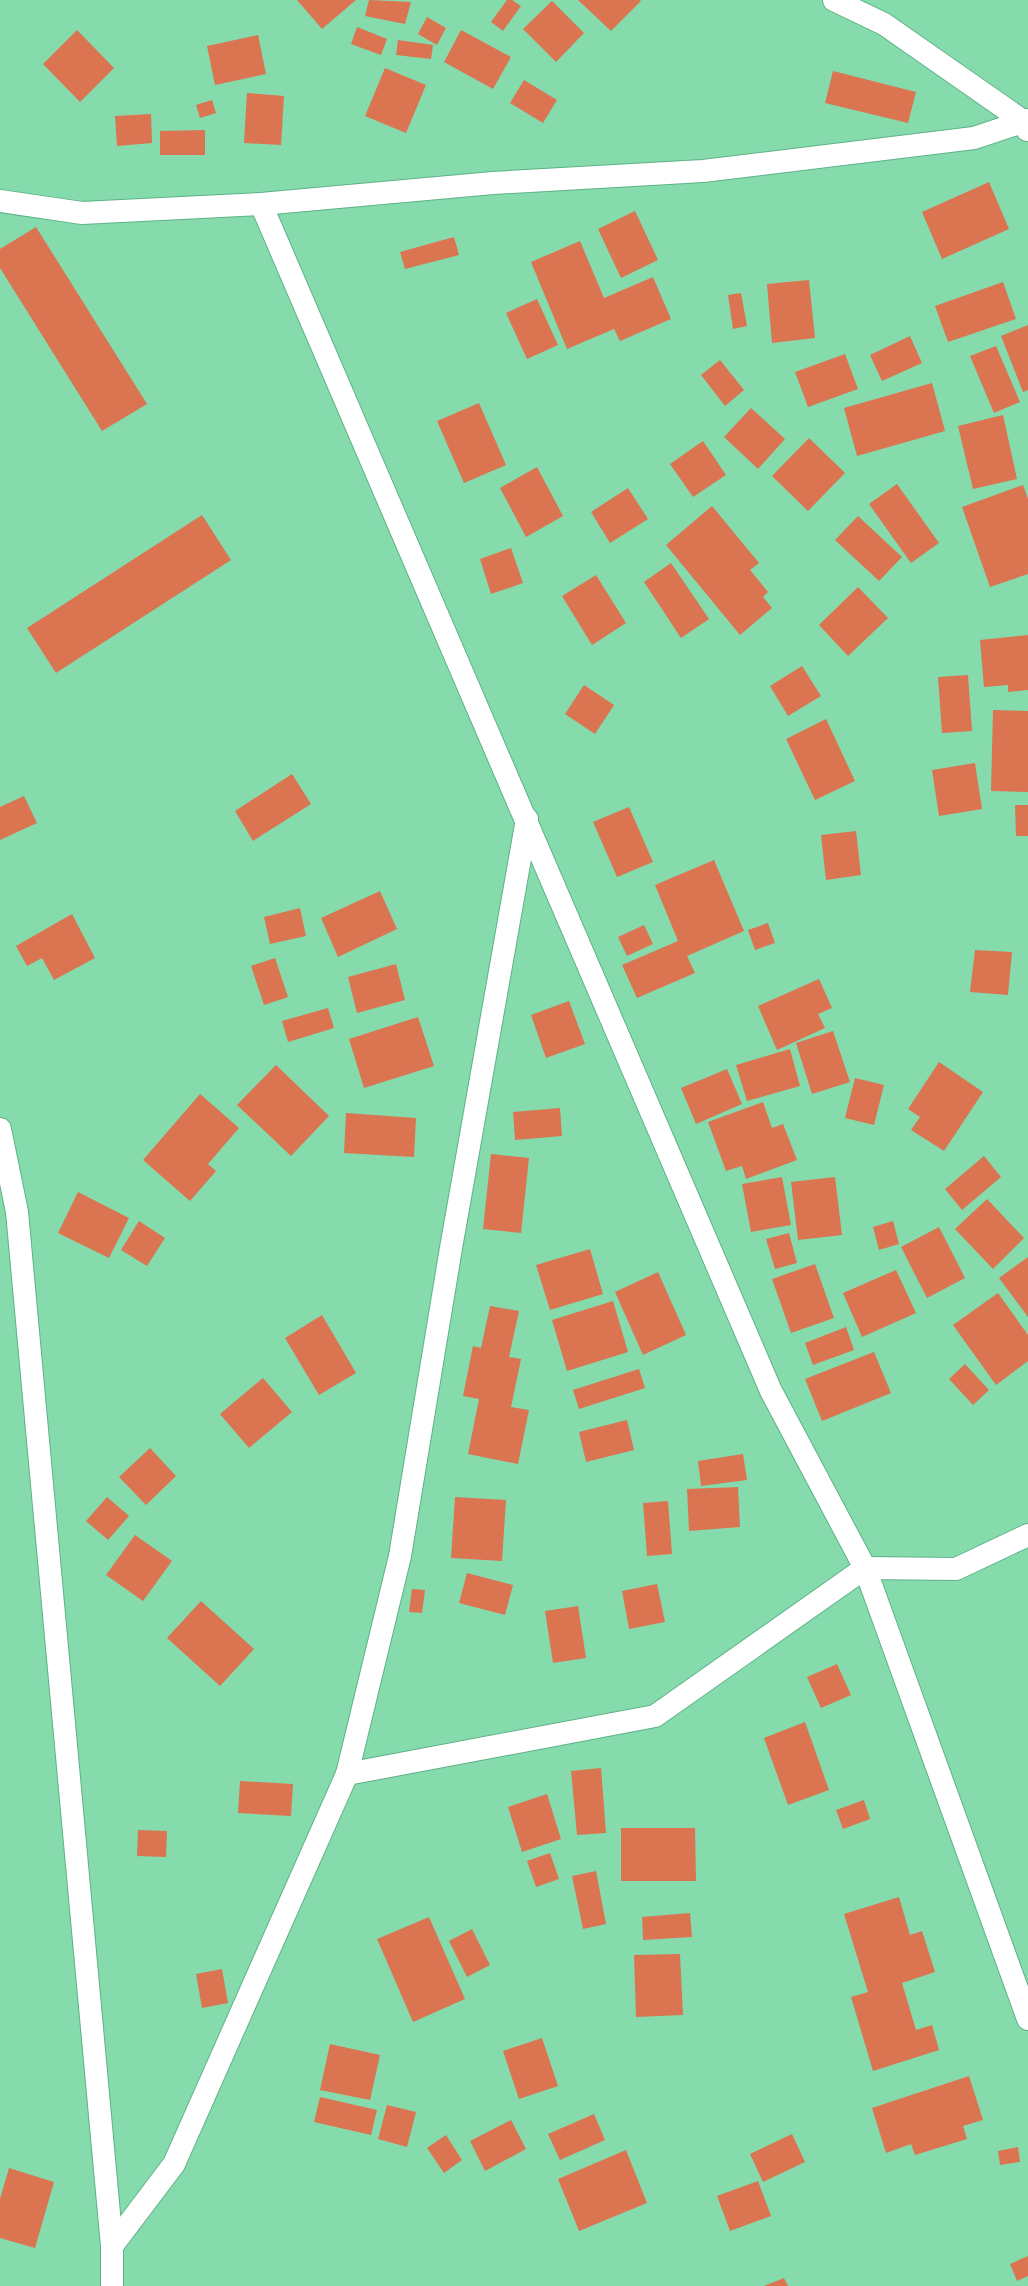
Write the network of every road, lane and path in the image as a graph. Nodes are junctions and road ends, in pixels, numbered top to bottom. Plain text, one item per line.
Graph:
1 (834, 0) edge
2 (1026, 125) edge
3 (0, 201) edge
4 (261, 204) junction
5 (527, 819) junction
6 (0, 1129) edge
7 (1028, 1535) edge
8 (865, 1568) junction
9 (347, 1774) junction
10 (1028, 2019) edge
11 (112, 2246) junction
12 (112, 2286) edge

1 - 2 street
2 - 4 street
3 - 4 street
4 - 5 street
5 - 8 street
5 - 9 street
6 - 11 street
7 - 8 street
8 - 9 street
8 - 10 street
9 - 11 street
11 - 12 street

